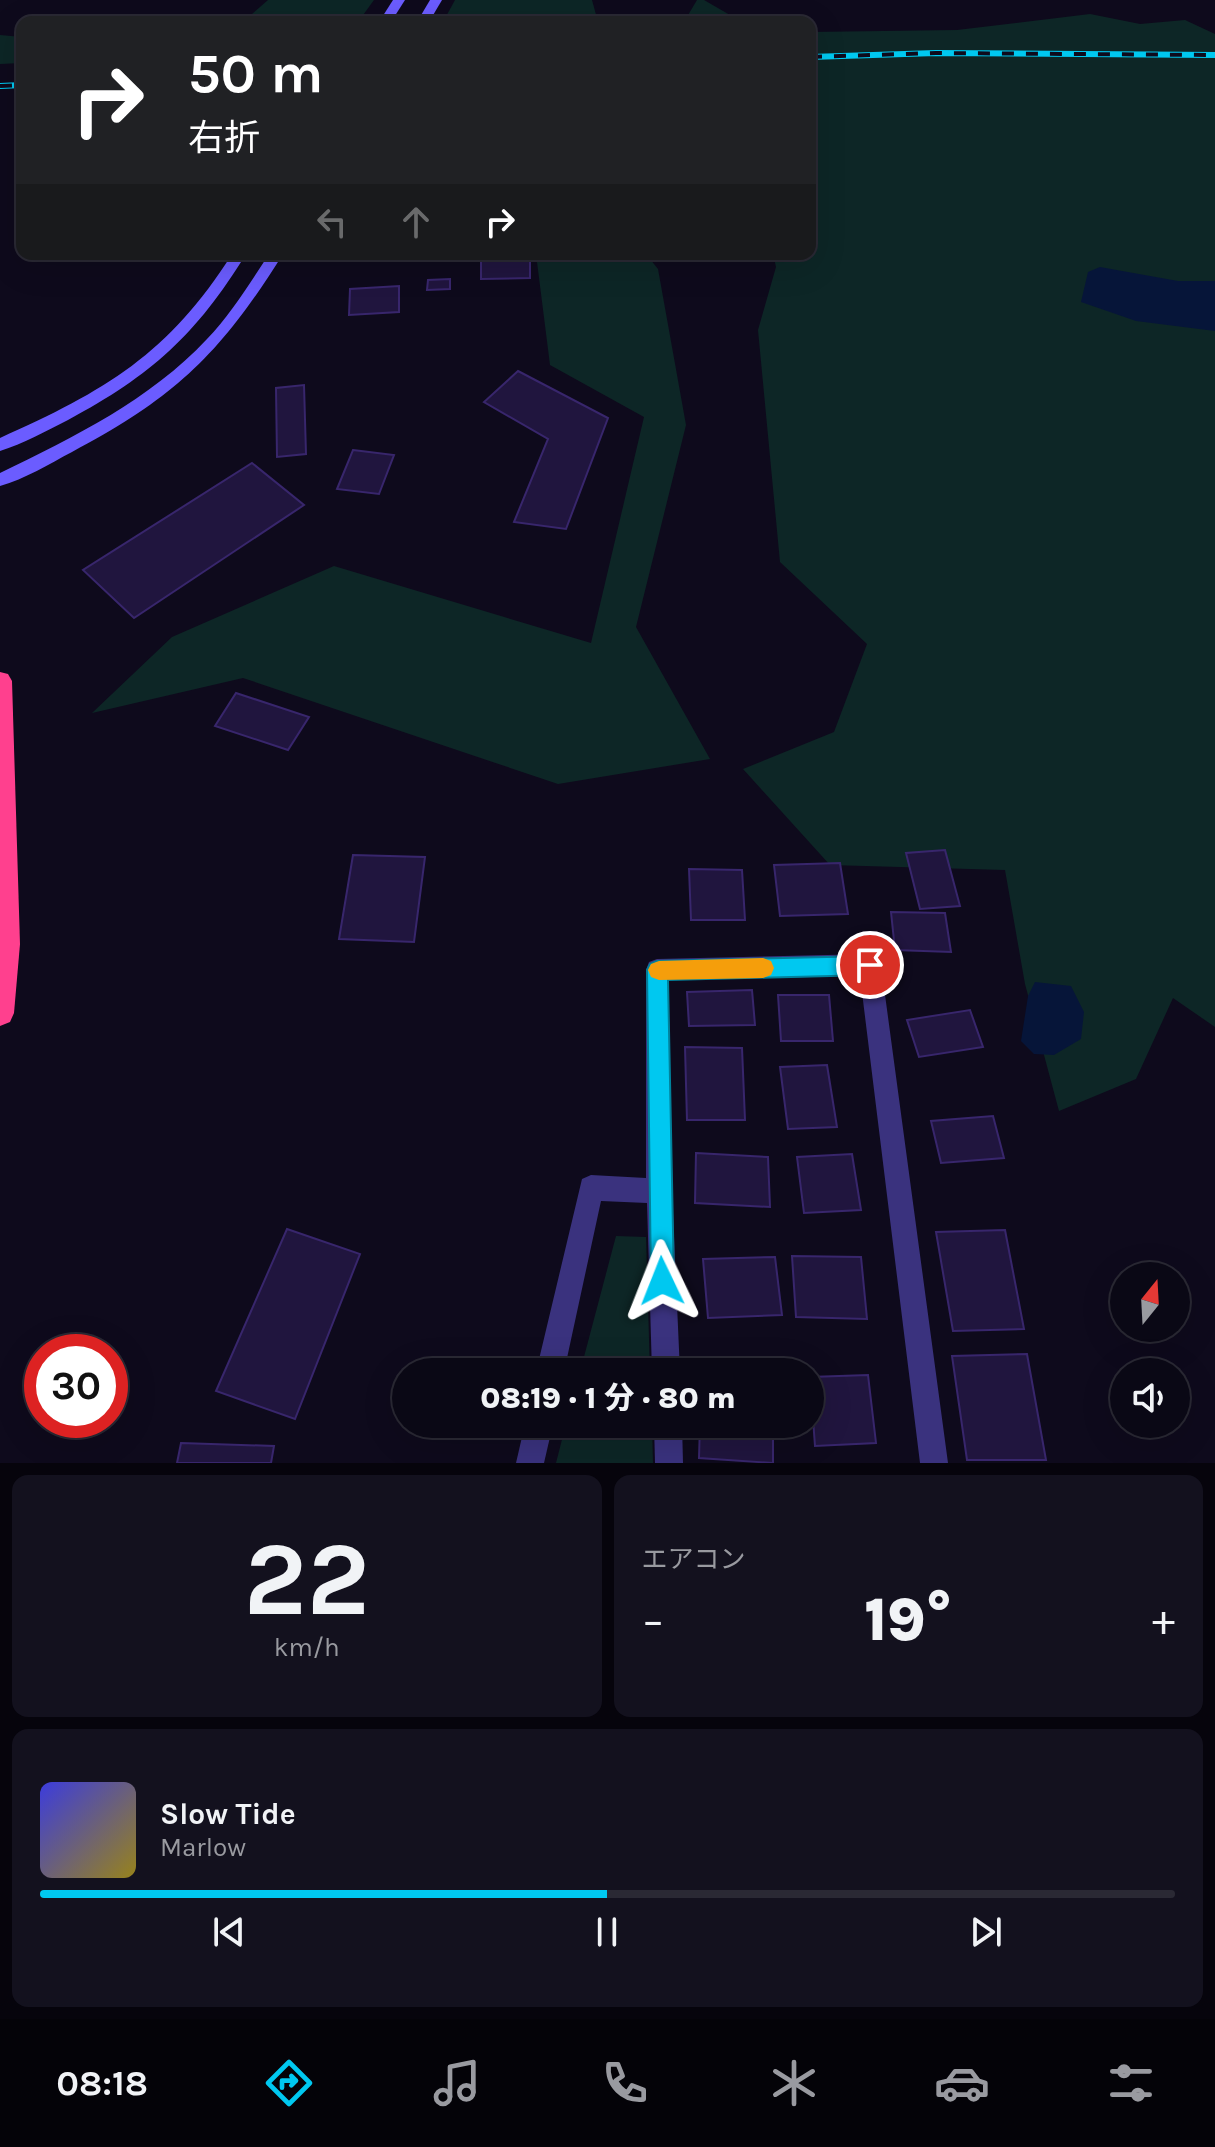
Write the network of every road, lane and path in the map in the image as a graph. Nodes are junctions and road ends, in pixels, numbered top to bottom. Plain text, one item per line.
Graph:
1 (235, 260) edge
2 (272, 260) edge
3 (0, 445) edge
4 (0, 480) edge
5 (0, 681) edge
6 (0, 1013) edge
7 (659, 1191) junction
8 (553, 1358) edge
9 (665, 1358) edge
10 (536, 1438) edge
11 (668, 1438) edge
12 (530, 1463) edge
13 (669, 1463) edge
14 (934, 1463) edge

1 - 3 street
2 - 4 street
5 - 6 highway
7 - 8 street
7 - 9 street
7 - 14 street
10 - 12 street
11 - 13 street

